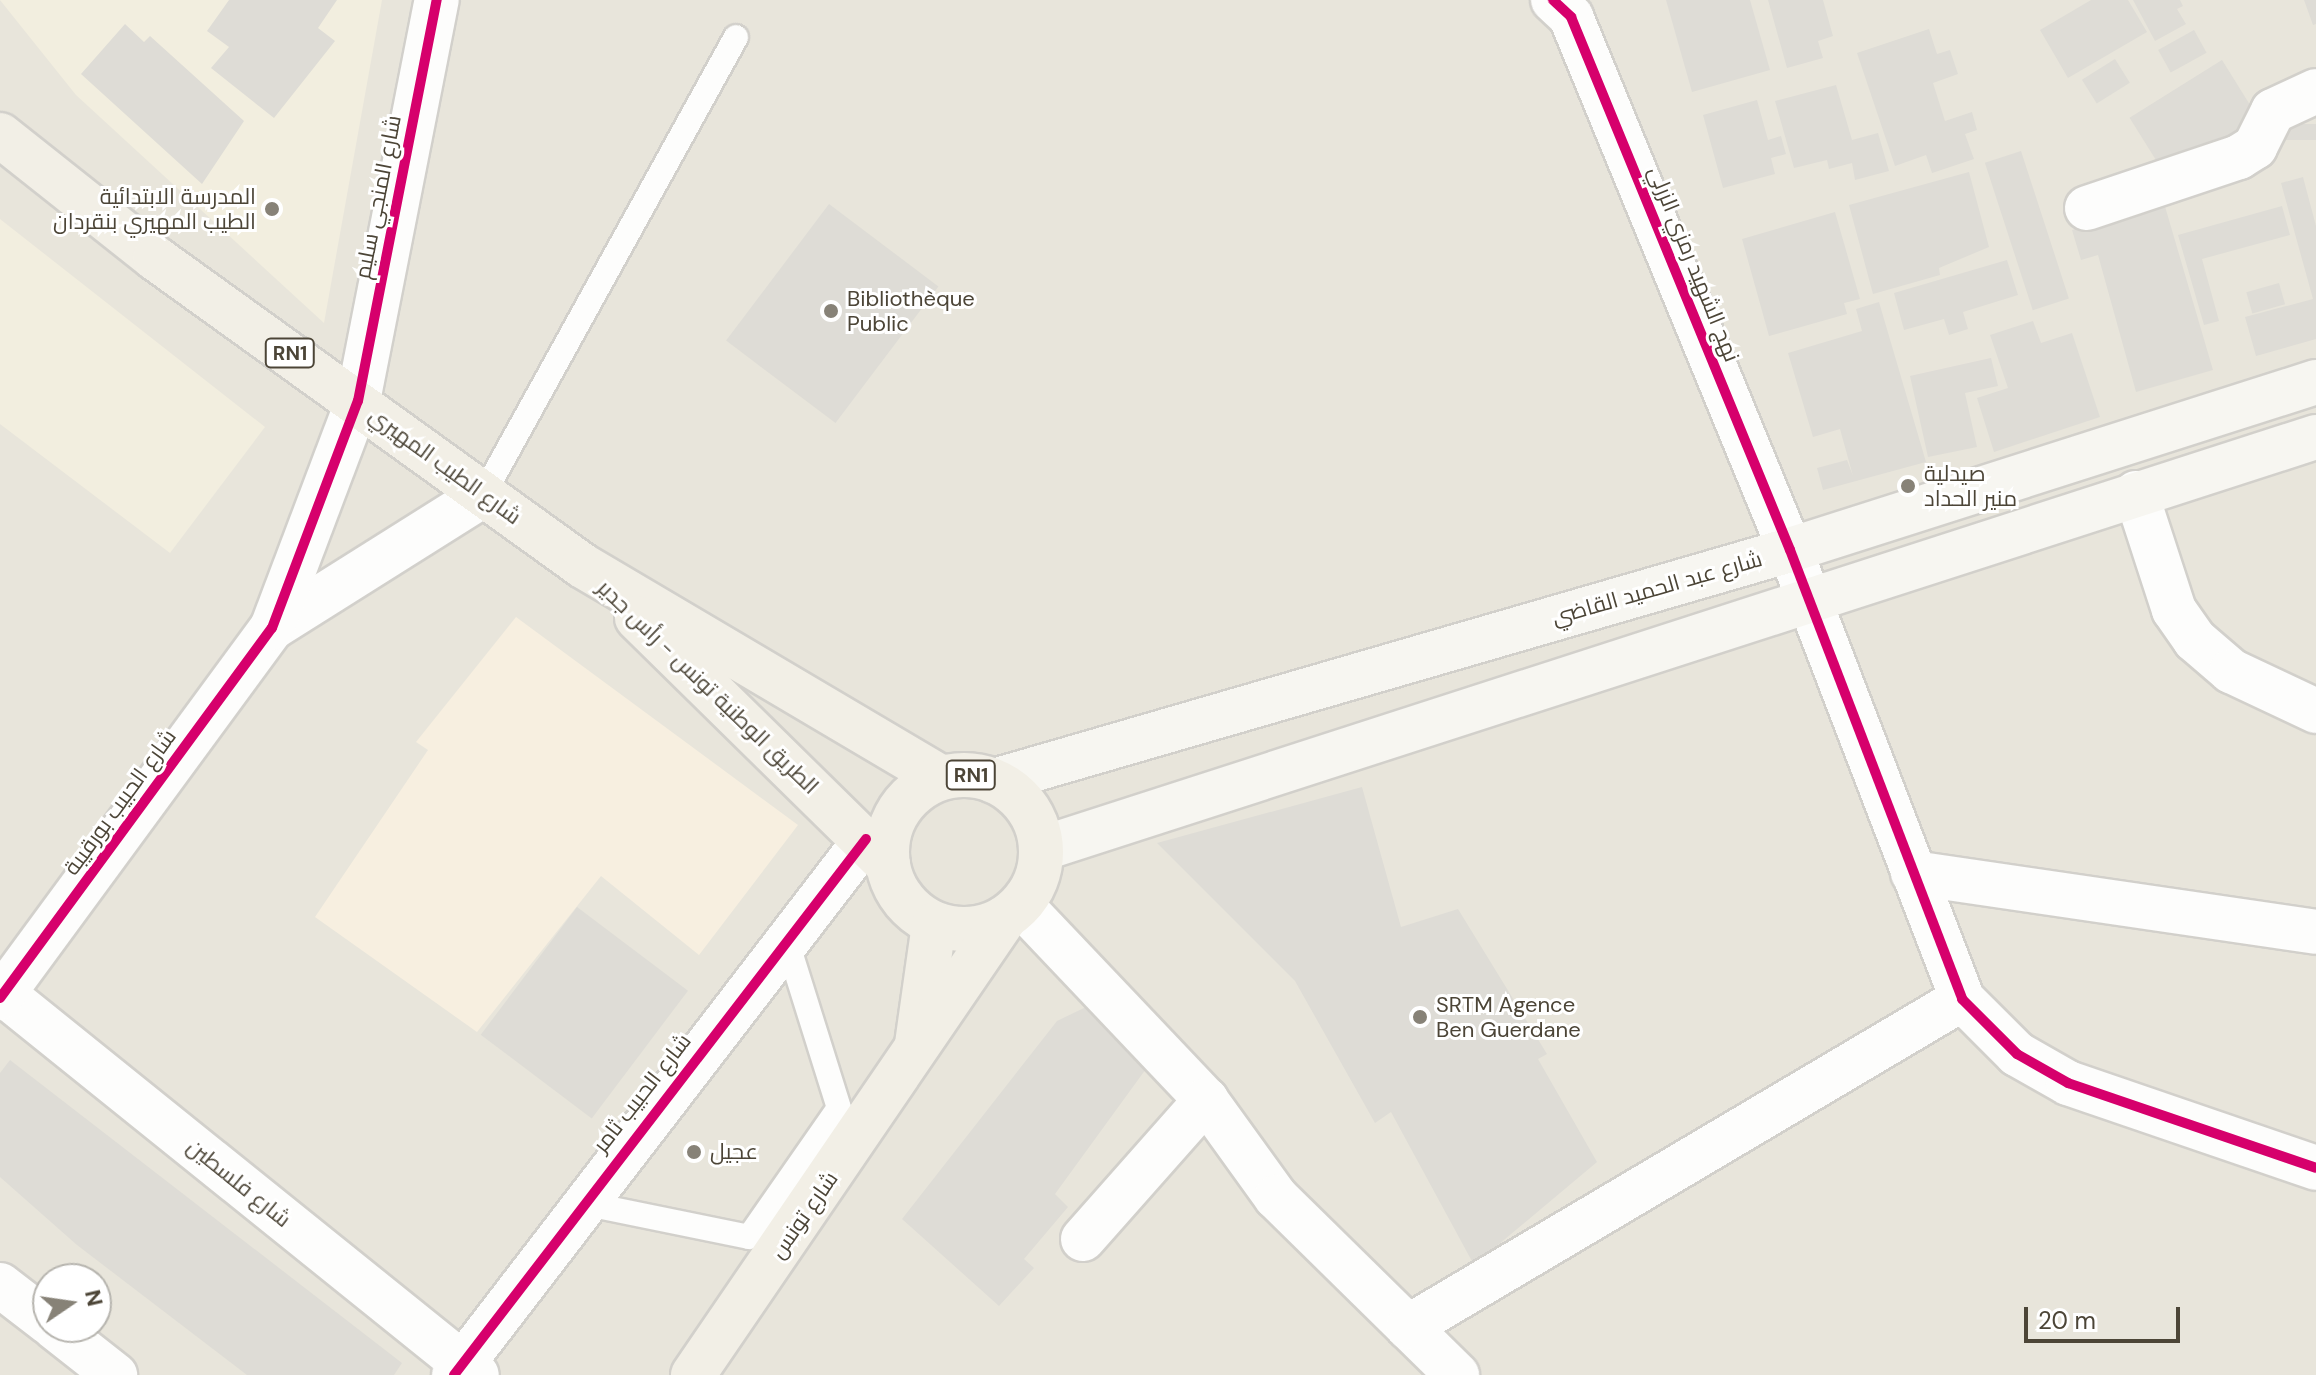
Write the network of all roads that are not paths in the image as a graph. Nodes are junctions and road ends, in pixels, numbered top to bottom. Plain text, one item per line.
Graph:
1 (437, 0) edge
2 (1553, 0) edge
3 (736, 37) dead end
4 (2316, 91) edge
5 (0, 135) edge
6 (2087, 208) dead end
7 (2316, 382) edge
8 (358, 401) junction
9 (2316, 437) edge
10 (2136, 493) junction
11 (483, 495) junction
12 (1790, 550) junction
13 (583, 566) junction
14 (1807, 597) junction
15 (272, 628) junction
16 (2316, 711) edge
17 (941, 778) junction
18 (994, 781) junction
19 (1041, 849) junction
20 (877, 852) junction
21 (1913, 873) junction
22 (1013, 912) junction
23 (934, 924) junction
24 (2316, 932) edge
25 (787, 942) junction
26 (1, 995) edge
27 (1962, 999) junction
28 (915, 1054) junction
29 (1206, 1100) junction
30 (2316, 1168) edge
31 (582, 1203) junction
32 (1083, 1239) dead end
33 (1408, 1327) junction
34 (74, 1343) edge
35 (465, 1371) edge
36 (115, 1375) edge
37 (693, 1375) edge
38 (1457, 1375) edge

1 - 8 street, شارع المنجي سليم
2 - 12 street, نهج الشهيد رمزي الزرلي
3 - 11 lane
4 - 6 street
5 - 8 main road, شارع الطيب المهيري / RN1
7 - 12 main road, شارع عبد الحميد القاضي
8 - 11 main road, شارع الطيب المهيري / RN1
8 - 15 street, شارع المنجي سليم
9 - 10 main road
10 - 14 main road
10 - 16 street
11 - 13 main road, شارع الطيب المهيري / RN1
11 - 15 street
12 - 14 street, نهج الشهيد رمزي الزرلي
12 - 18 main road, شارع عبد الحميد القاضي
13 - 17 main road, الطريق الوطنية تونس - رأس جدير / RN1
13 - 20 main road, الطريق الوطنية تونس - رأس جدير / RN1
14 - 19 main road
14 - 21 street, نهج الشهيد رمزي الزرلي
15 - 26 street, شارع الحبيب بورقيبة
17 - 18 main road, RN1
17 - 20 main road, RN1
18 - 19 main road, RN1
19 - 22 main road
20 - 23 main road, RN1
20 - 25 street, شارع الحبيب ثامر
21 - 24 street
21 - 27 street, نهج الشهيد رمزي الزرلي
22 - 23 main road
22 - 28 main road
22 - 29 street
23 - 28 main road
25 - 31 street, شارع الحبيب ثامر
25 - 31 lane
26 - 35 street, شارع فلسطين
27 - 30 street
27 - 33 street
28 - 37 main road, شارع تونس
29 - 32 street
29 - 33 street
31 - 35 street, شارع الحبيب ثامر
33 - 38 street
34 - 36 street

